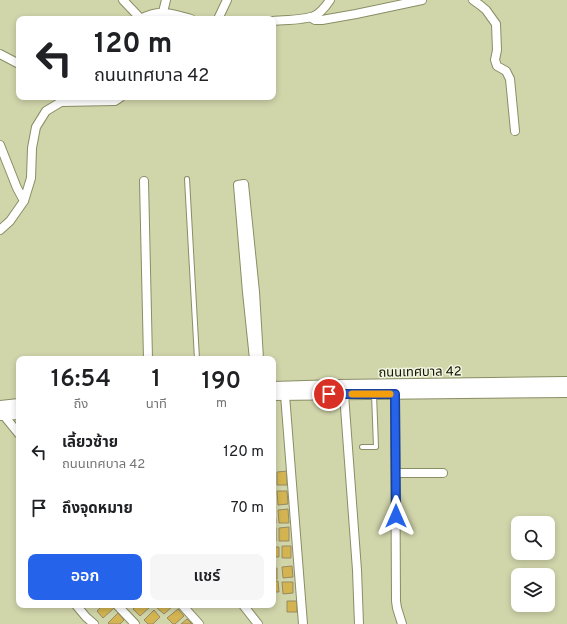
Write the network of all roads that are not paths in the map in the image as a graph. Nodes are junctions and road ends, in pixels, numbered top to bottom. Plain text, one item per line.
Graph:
1 (123, 0) edge
2 (166, 0) edge
3 (228, 0) edge
4 (330, 0) edge
5 (422, 0) edge
6 (473, 0) edge
7 (163, 12) junction
8 (138, 16) edge
9 (146, 16) edge
10 (179, 16) edge
11 (220, 16) edge
12 (310, 17) junction
13 (276, 21) edge
14 (0, 54) edge
15 (16, 62) edge
16 (70, 100) edge
17 (94, 100) edge
18 (116, 100) edge
19 (515, 131) dead end
20 (0, 145) edge
21 (187, 179) dead end
22 (144, 181) dead end
23 (24, 201) junction
24 (0, 230) edge
25 (246, 245) junction
26 (251, 292) junction
27 (148, 356) edge
28 (196, 356) edge
29 (254, 356) edge
30 (259, 356) edge
31 (567, 382) edge
32 (276, 387) edge
33 (567, 392) edge
34 (374, 393) junction
35 (344, 394) junction
36 (395, 394) junction
37 (276, 395) edge
38 (285, 395) junction
39 (16, 405) edge
40 (1, 412) edge
41 (16, 414) edge
42 (16, 430) edge
43 (362, 447) dead end
44 (396, 473) junction
45 (443, 473) dead end
46 (78, 608) edge
47 (120, 608) edge
48 (185, 608) edge
49 (245, 608) edge
50 (94, 624) edge
51 (135, 624) edge
52 (199, 624) edge
53 (258, 624) edge
54 (303, 624) edge
55 (359, 624) edge
56 (402, 624) edge

1 - 8 street
2 - 7 street
3 - 11 street
4 - 12 street
5 - 12 street
6 - 19 street
7 - 9 street
7 - 10 street
12 - 13 street
14 - 15 street
16 - 23 street
17 - 18 street
20 - 23 street
21 - 28 lane
22 - 27 street
23 - 24 street
25 - 25 street
25 - 26 street
26 - 29 street
26 - 30 street
31 - 32 street, ถนนเทศบาล 42
33 - 36 street, ถนนเทศบาล 42
34 - 35 street, ถนนเทศบาล 42
34 - 36 street, ถนนเทศบาล 42
34 - 43 lane
35 - 38 street, ถนนเทศบาล 42
35 - 55 street
36 - 44 street
37 - 38 street, ถนนเทศบาล 42
38 - 54 street
39 - 40 street
40 - 41 street
40 - 42 street
44 - 45 street
44 - 56 street
46 - 50 street
47 - 51 street
48 - 52 street
49 - 53 street

